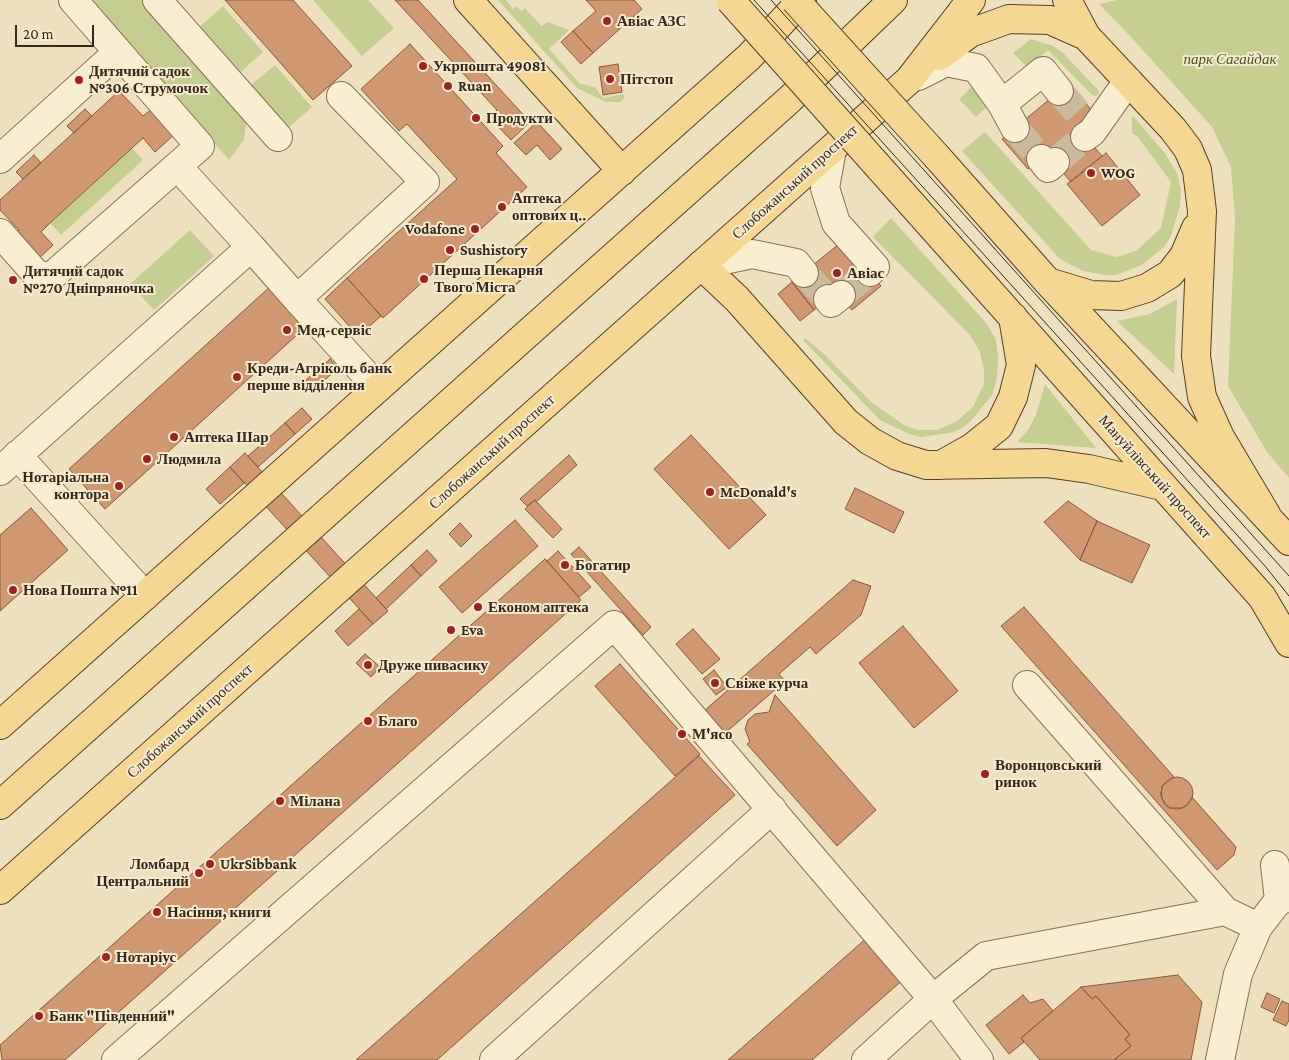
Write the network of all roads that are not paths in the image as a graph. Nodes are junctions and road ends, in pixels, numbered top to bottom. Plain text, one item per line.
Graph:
1 (73, 0) edge
2 (157, 0) edge
3 (468, 0) edge
4 (730, 0) edge
5 (795, 0) edge
6 (802, 0) edge
7 (893, 0) edge
8 (971, 0) edge
9 (1067, 0) edge
10 (1086, 36) junction
11 (118, 52) junction
12 (909, 80) junction
13 (1128, 81) junction
14 (1059, 91) tunnel mouth
15 (342, 96) dead end
16 (1002, 104) junction
17 (1015, 128) tunnel mouth
18 (1087, 129) tunnel mouth
19 (278, 136) dead end
20 (832, 149) junction
21 (0, 159) edge
22 (178, 167) junction
23 (622, 172) junction
24 (1202, 211) junction
25 (0, 233) edge
26 (251, 247) junction
27 (701, 265) junction
28 (870, 272) dead end
29 (804, 273) tunnel mouth
30 (1047, 281) junction
31 (297, 298) junction
32 (1013, 317) junction
33 (378, 388) junction
34 (8, 457) edge
35 (940, 466) junction
36 (1162, 486) junction
37 (1267, 516) junction
38 (1289, 541) edge
39 (145, 596) junction
40 (1289, 644) edge
41 (1027, 685) dead end
42 (0, 725) edge
43 (0, 804) edge
44 (772, 809) junction
45 (1275, 865) dead end
46 (0, 890) edge
47 (1284, 899) edge
48 (1226, 911) junction
49 (1258, 926) junction
50 (934, 999) junction
51 (116, 1060) edge
52 (494, 1060) edge
53 (866, 1060) edge
54 (979, 1060) edge
55 (1220, 1060) edge

1 - 11 street
2 - 19 street
3 - 23 main road
4 - 32 main road, Мануйлівський проспект, bridge
5 - 30 main road, bridge
6 - 23 main road
7 - 43 main road
8 - 12 main road, Слобожанський проспект
9 - 10 main road
10 - 12 main road
10 - 13 main road
11 - 21 street
11 - 22 street
12 - 16 street
12 - 20 main road, Слобожанський проспект
13 - 18 street
13 - 24 main road
14 - 16 street
15 - 31 street
16 - 17 street
20 - 27 main road, Слобожанський проспект
20 - 28 street
22 - 25 street
22 - 26 street
23 - 33 main road
24 - 30 main road
24 - 37 main road
26 - 31 street
26 - 34 street
27 - 29 street
27 - 35 main road
27 - 46 main road, Слобожанський проспект
30 - 37 main road
31 - 33 street
32 - 35 main road
32 - 36 main road, Мануйлівський проспект
33 - 39 main road
34 - 39 street
35 - 36 main road
36 - 40 main road, Мануйлівський проспект
37 - 38 main road
39 - 42 main road
41 - 48 street
44 - 50 street
44 - 51 street
44 - 52 street
45 - 47 street
47 - 49 street
48 - 49 street
48 - 50 street
49 - 55 street
50 - 53 street
50 - 54 street

